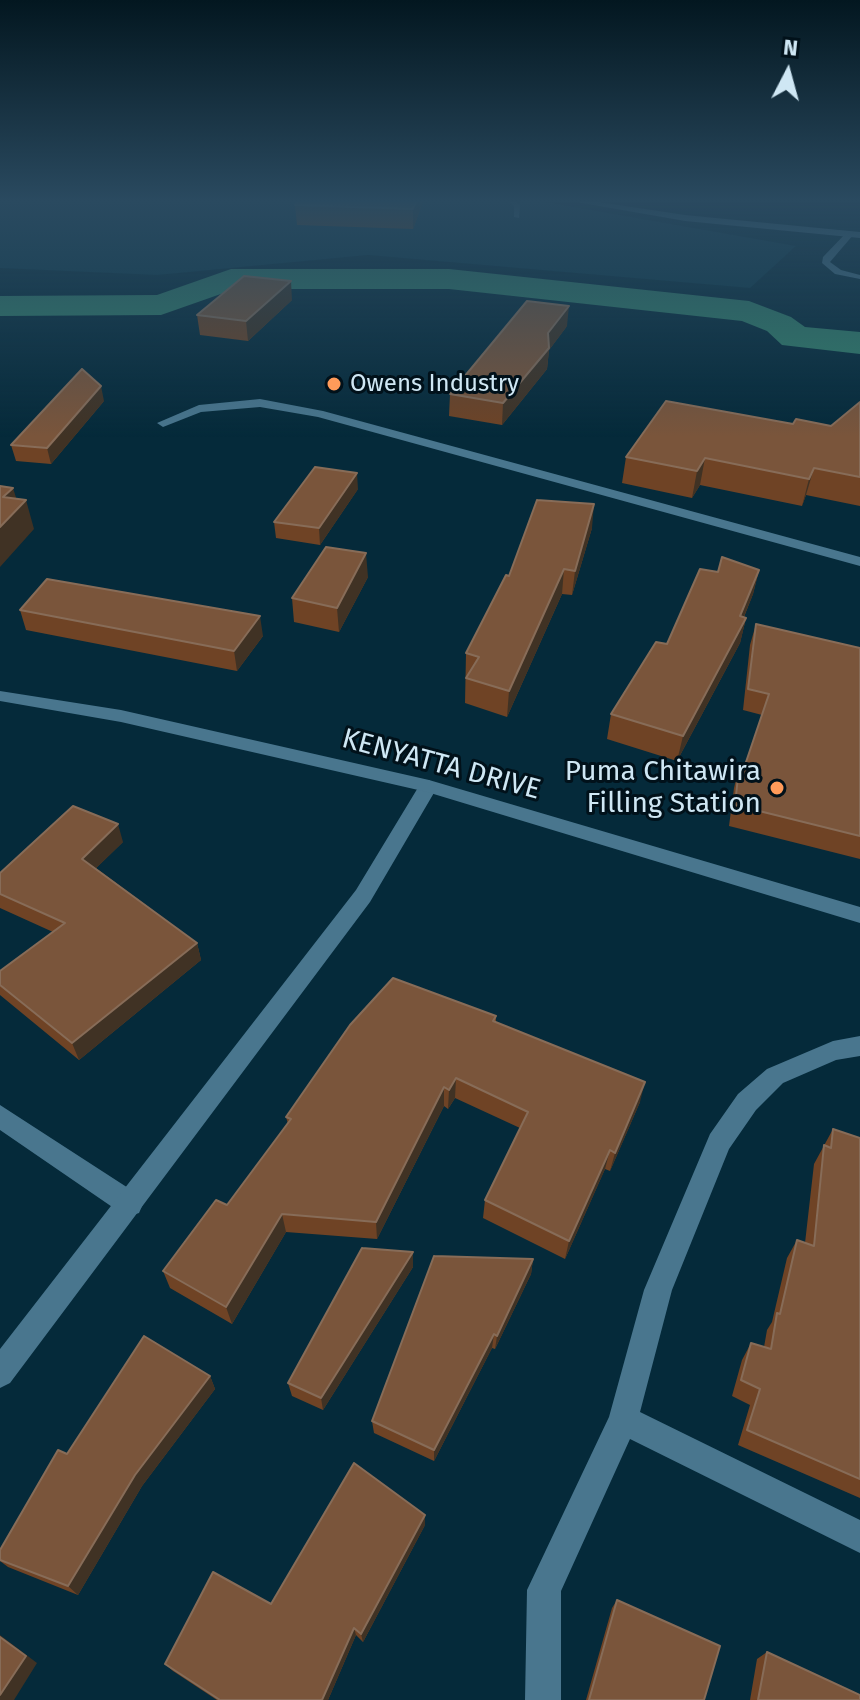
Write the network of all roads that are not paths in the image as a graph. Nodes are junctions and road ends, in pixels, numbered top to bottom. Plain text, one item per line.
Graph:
1 (163, 423) dead end
2 (860, 562) edge
3 (0, 696) edge
4 (429, 786) junction
5 (860, 915) edge
6 (860, 1046) edge
7 (0, 1116) edge
8 (130, 1204) junction
9 (0, 1373) edge
10 (623, 1420) junction
11 (860, 1537) edge
12 (543, 1700) edge

1 - 2 street
3 - 4 street, KENYATTA DRIVE
4 - 5 street, KENYATTA DRIVE
4 - 8 street
6 - 10 street
7 - 8 street
8 - 9 street
10 - 11 street
10 - 12 street

